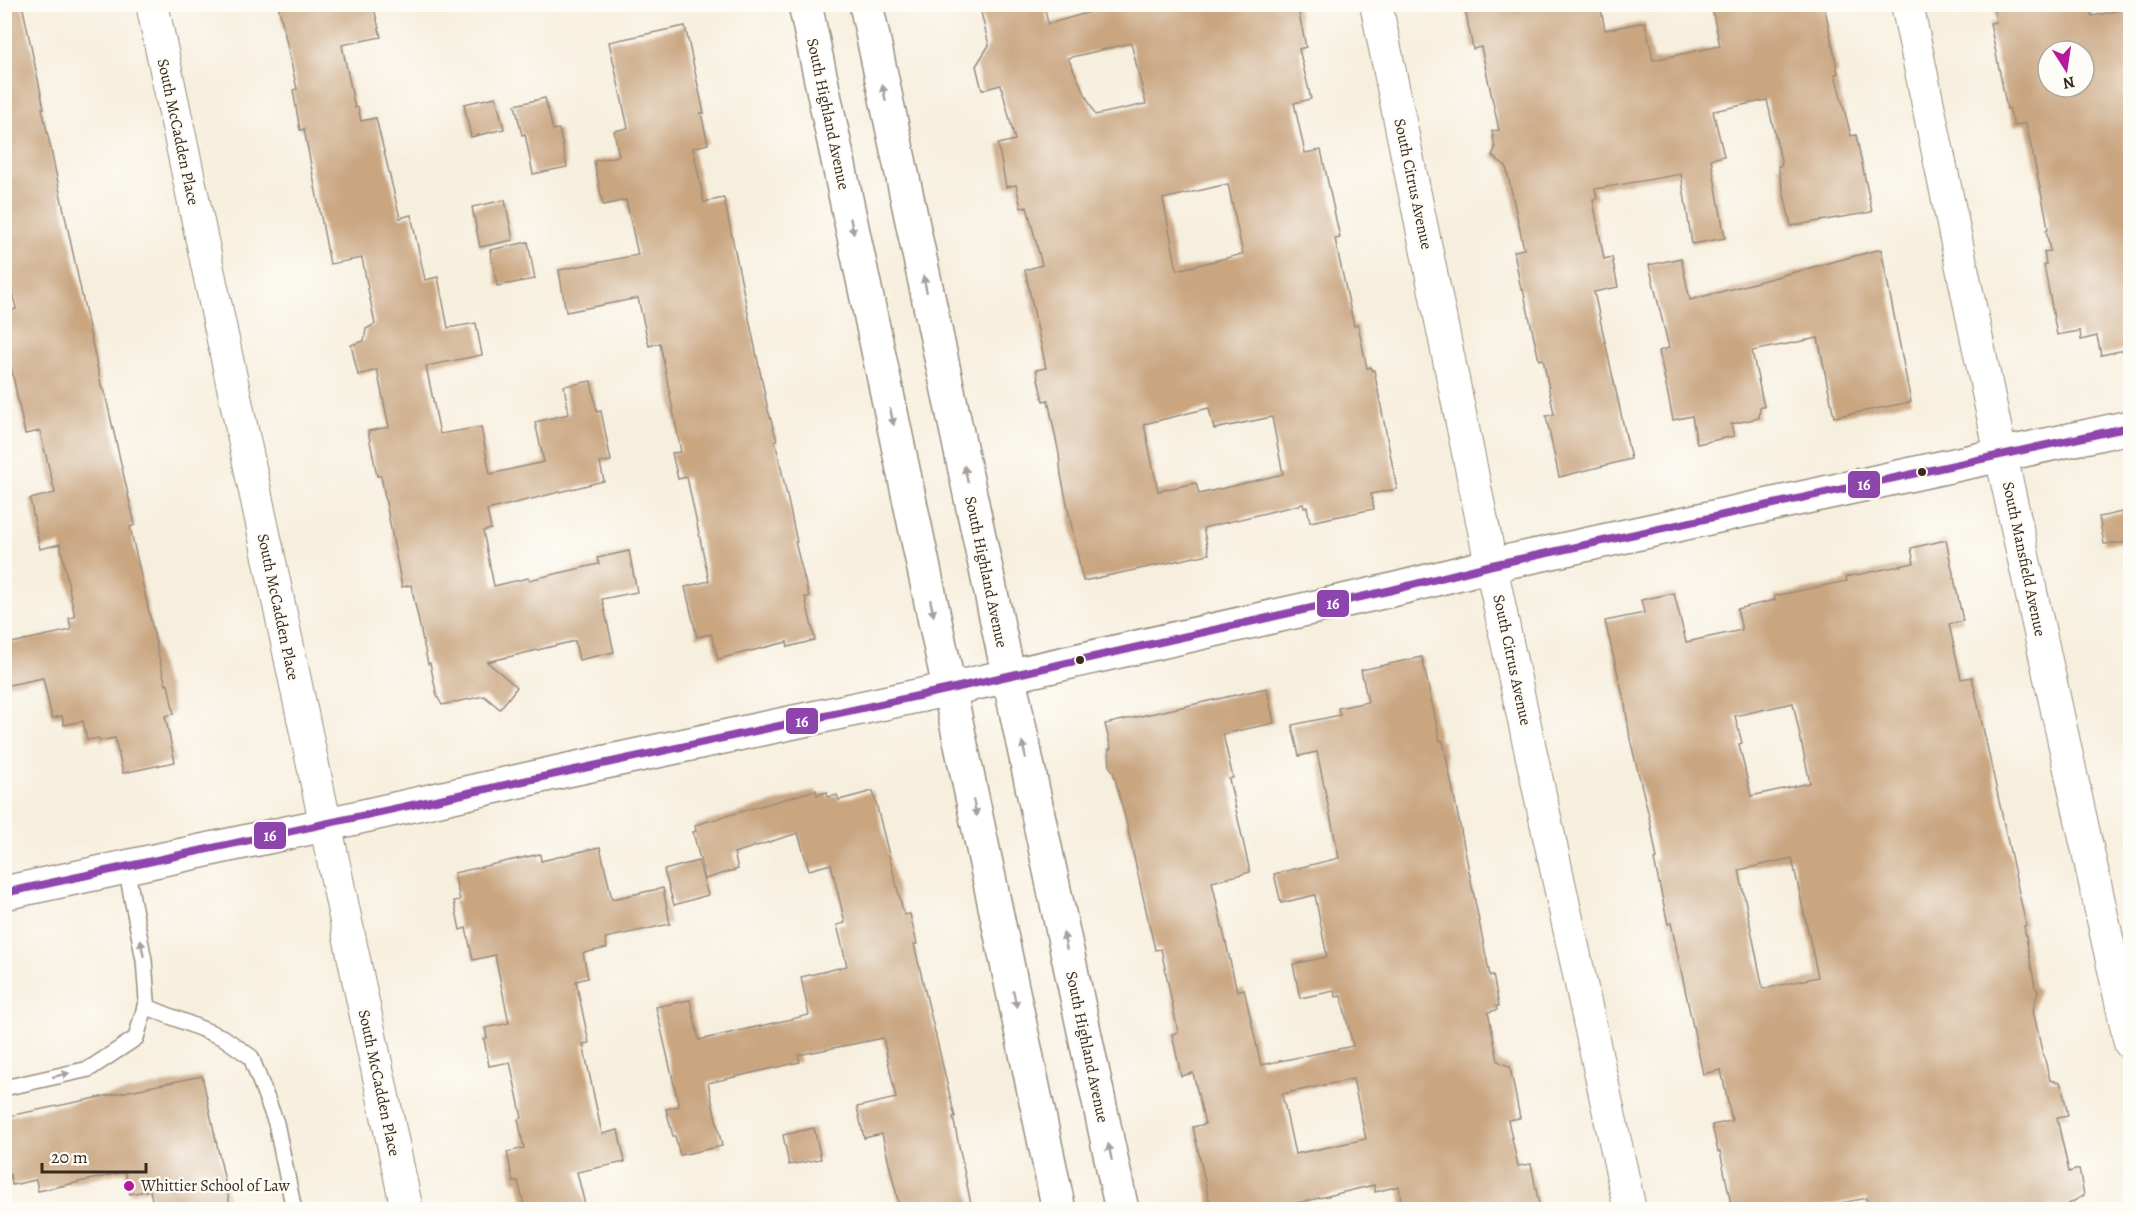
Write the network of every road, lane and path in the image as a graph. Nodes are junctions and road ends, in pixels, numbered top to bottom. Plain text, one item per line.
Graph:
1 (152, 4) edge
2 (805, 4) edge
3 (866, 4) edge
4 (1376, 4) edge
5 (1907, 4) edge
6 (2130, 427) edge
7 (2001, 455) junction
8 (1492, 565) junction
9 (1008, 675) junction
10 (950, 689) junction
11 (324, 825) junction
12 (126, 867) junction
13 (4, 893) edge
14 (145, 1006) junction
15 (2130, 1042) edge
16 (4, 1088) edge
17 (294, 1209) edge
18 (406, 1209) edge
19 (1059, 1209) edge
20 (1122, 1209) edge
21 (1630, 1209) edge

1 - 11 street, South McCadden Place
2 -> 10 main road, South Highland Avenue
9 -> 3 main road, South Highland Avenue
4 - 8 street, South Citrus Avenue
5 - 7 street, South Mansfield Avenue
6 - 7 main road
7 - 8 main road
7 - 15 street, South Mansfield Avenue
8 - 9 main road
8 - 21 street, South Citrus Avenue
9 - 10 main road
20 -> 9 main road, South Highland Avenue
10 - 11 main road
10 -> 19 main road, South Highland Avenue
11 - 12 main road
11 - 18 street, South McCadden Place
12 - 13 main road
14 -> 12 lane
16 -> 14 lane
14 - 17 lane

